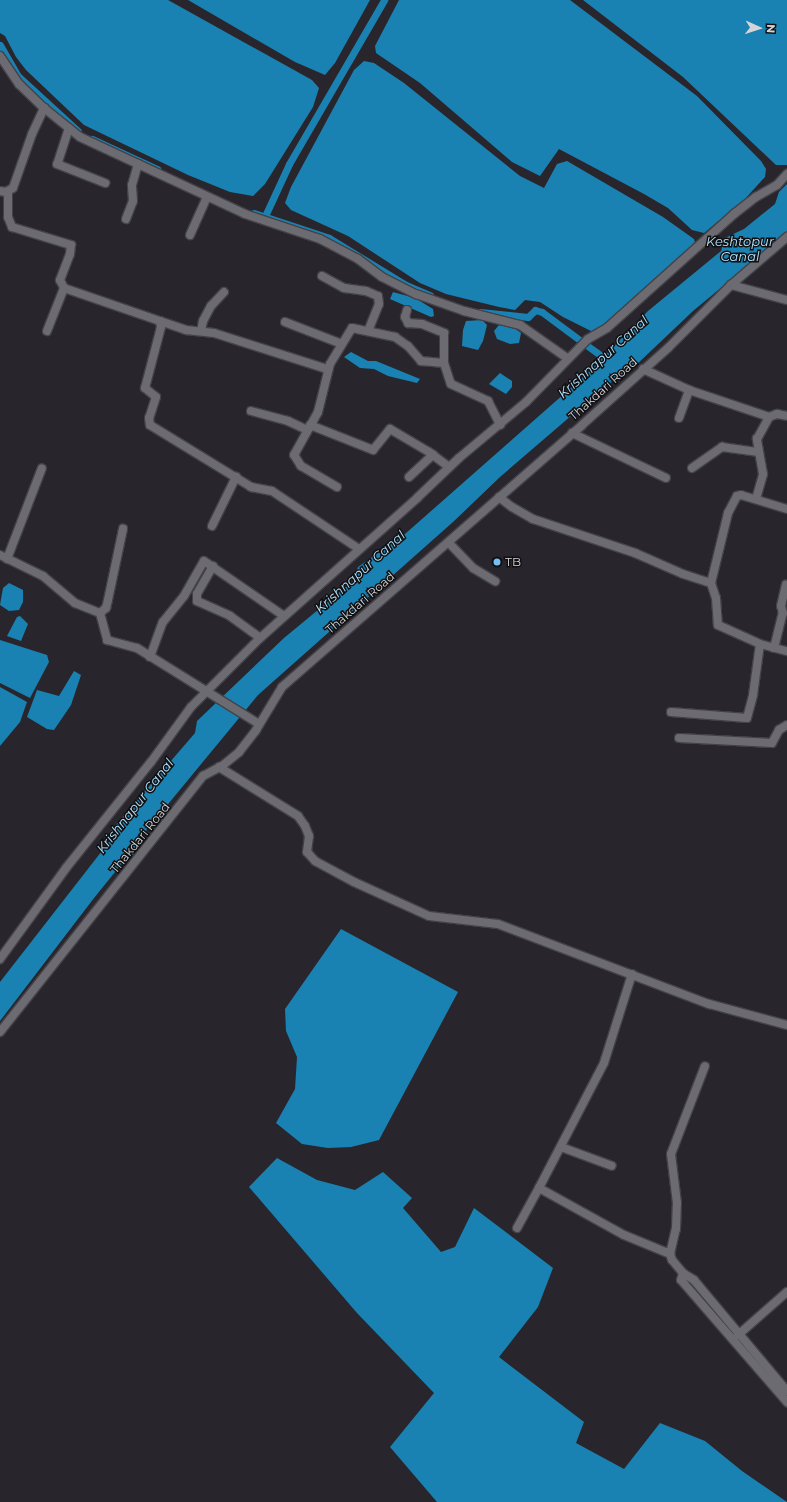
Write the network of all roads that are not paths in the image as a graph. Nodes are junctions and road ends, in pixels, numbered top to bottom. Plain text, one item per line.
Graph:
1 (0, 56) edge
2 (44, 108) junction
3 (69, 128) junction
4 (138, 164) junction
5 (787, 174) edge
6 (105, 183) dead end
7 (4, 191) edge
8 (207, 197) junction
9 (126, 219) dead end
10 (190, 235) dead end
11 (787, 237) edge
12 (322, 276) dead end
13 (730, 284) junction
14 (64, 288) junction
15 (224, 292) dead end
16 (787, 300) edge
17 (408, 310) dead end
18 (160, 321) junction
19 (285, 322) dead end
20 (369, 329) junction
21 (47, 331) dead end
22 (202, 331) junction
23 (342, 344) junction
24 (567, 358) junction
25 (444, 363) junction
26 (327, 369) junction
27 (643, 369) junction
28 (689, 390) junction
29 (251, 411) dead end
30 (787, 416) edge
31 (679, 418) dead end
32 (769, 418) junction
33 (500, 425) junction
34 (309, 428) junction
35 (572, 433) junction
36 (759, 452) junction
37 (433, 455) junction
38 (449, 467) junction
39 (42, 468) dead end
40 (692, 468) dead end
41 (236, 477) junction
42 (409, 477) dead end
43 (666, 478) dead end
44 (337, 487) dead end
45 (499, 497) junction
46 (756, 499) junction
47 (787, 509) edge
48 (212, 526) dead end
49 (123, 529) dead end
50 (449, 543) junction
51 (359, 549) junction
52 (3, 557) edge
53 (213, 566) junction
54 (495, 581) dead end
55 (711, 583) junction
56 (786, 585) dead end
57 (100, 613) junction
58 (284, 616) junction
59 (260, 638) junction
60 (760, 644) junction
61 (774, 648) junction
62 (787, 651) edge
63 (150, 658) junction
64 (211, 694) junction
65 (671, 712) dead end
66 (259, 724) junction
67 (787, 725) edge
68 (680, 738) dead end
69 (220, 767) junction
70 (0, 959) edge
71 (632, 974) junction
72 (787, 1025) edge
73 (0, 1032) edge
74 (706, 1066) dead end
75 (562, 1147) junction
76 (612, 1166) dead end
77 (539, 1188) junction
78 (517, 1228) dead end
79 (670, 1254) junction
80 (683, 1273) junction
81 (786, 1294) edge
82 (738, 1334) junction
83 (787, 1391) edge
84 (787, 1402) edge

1 - 2 street
2 - 3 street
2 - 7 street
3 - 4 street
3 - 6 street
4 - 8 street
4 - 9 street
5 - 24 street
7 - 14 street
8 - 10 street
8 - 24 street
11 - 13 street, Thakdari Road
12 - 20 street
13 - 16 street
13 - 27 street, Thakdari Road
14 - 18 street
14 - 21 street
15 - 22 street
17 - 25 street
18 - 22 street
18 - 41 street
19 - 23 street
20 - 23 street
20 - 25 street
22 - 26 street
23 - 26 street
24 - 33 street
25 - 33 street
26 - 34 street
27 - 28 street
27 - 35 street, Thakdari Road
28 - 31 street
28 - 32 street
29 - 34 street
30 - 32 street
32 - 36 street
33 - 38 street
34 - 37 street
34 - 44 street
35 - 43 street
35 - 45 street, Thakdari Road
36 - 40 street
36 - 46 street
37 - 38 street
37 - 42 street
38 - 51 street
39 - 52 street
41 - 48 street
41 - 51 street
45 - 50 street, Thakdari Road
45 - 55 street
46 - 47 street
46 - 55 street
49 - 57 street
50 - 54 street
50 - 66 street, Thakdari Road
51 - 58 street
52 - 57 street
53 - 58 street
53 - 59 street
53 - 63 street
55 - 60 street
56 - 61 street
57 - 63 street
58 - 59 street
59 - 64 street
60 - 61 street
60 - 65 street
61 - 62 street
63 - 64 street
64 - 66 street
64 - 70 street
66 - 69 street, Thakdari Road
67 - 68 street
69 - 71 street
69 - 73 street, Thakdari Road
71 - 72 street
71 - 75 street
74 - 79 street
75 - 76 street
75 - 77 street
77 - 78 street
77 - 79 street
79 - 80 street
80 - 82 street
80 - 84 street
81 - 82 street
82 - 83 street

